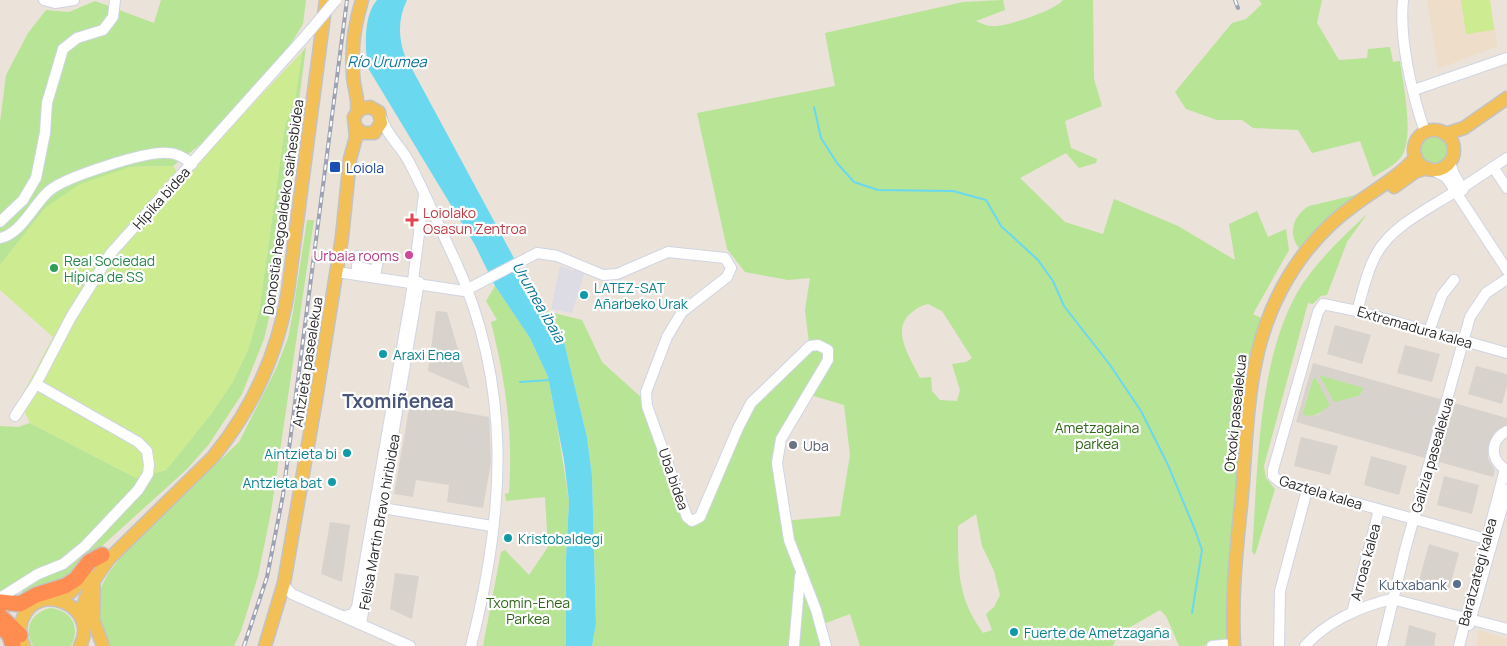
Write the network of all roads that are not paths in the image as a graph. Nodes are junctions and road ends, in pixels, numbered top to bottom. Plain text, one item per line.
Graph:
1 (44, 0) edge
2 (74, 0) edge
3 (115, 0) edge
4 (318, 0) edge
5 (326, 0) edge
6 (336, 0) edge
7 (362, 0) edge
8 (1403, 0) edge
9 (1507, 58) edge
10 (1414, 90) junction
11 (357, 92) junction
12 (1507, 98) edge
13 (370, 107) junction
14 (1507, 107) edge
15 (357, 111) junction
16 (382, 119) junction
17 (355, 126) junction
18 (1424, 132) junction
19 (372, 134) junction
20 (1445, 134) junction
21 (390, 137) junction
22 (354, 146) junction
23 (1454, 148) junction
24 (1416, 157) junction
25 (1507, 158) edge
26 (1450, 161) junction
27 (192, 164) junction
28 (1493, 167) junction
29 (1429, 169) junction
30 (1507, 188) edge
31 (1459, 189) junction
32 (424, 194) junction
33 (435, 217) junction
34 (0, 222) edge
35 (0, 238) edge
36 (1507, 258) edge
37 (1507, 270) edge
38 (337, 272) junction
39 (461, 273) junction
40 (1454, 280) dead end
41 (1507, 280) edge
42 (415, 284) junction
43 (471, 287) junction
44 (450, 288) junction
45 (1323, 304) joint
46 (1357, 311) junction
47 (1429, 331) junction
48 (1464, 341) junction
49 (1507, 353) edge
50 (36, 384) junction
51 (14, 416) dead end
52 (1507, 431) edge
53 (1506, 469) edge
54 (1307, 490) junction
55 (1507, 490) edge
56 (382, 508) junction
57 (1379, 510) junction
58 (1414, 520) junction
59 (492, 526) junction
60 (1486, 539) junction
61 (102, 555) junction
62 (99, 572) junction
63 (801, 573) junction
64 (286, 597) junction
65 (2, 599) edge
66 (57, 599) junction
67 (1392, 599) junction
68 (30, 607) junction
69 (1352, 613) junction
70 (0, 616) edge
71 (345, 616) junction
72 (1468, 618) junction
73 (361, 624) junction
74 (0, 625) edge
75 (83, 626) junction
76 (1507, 629) edge
77 (19, 642) edge
78 (1236, 645) edge
79 (80, 646) edge
80 (96, 646) edge
81 (103, 646) edge
82 (265, 646) edge
83 (410, 646) edge
84 (471, 646) edge
85 (794, 646) edge
86 (826, 646) edge
87 (1212, 646) edge
88 (1279, 646) edge
89 (1305, 646) edge
90 (1382, 646) edge
91 (1459, 646) edge
92 (1466, 646) edge

1 - 2 street
3 - 34 street
4 - 61 main road, Donostia hegoaldeko saihesbidea
5 - 62 main road, Donostia hegoaldeko saihesbidea
6 - 27 street, Hipika bidea, bridge
7 - 11 main road
8 - 10 street
9 - 10 street
10 - 18 street
11 - 13 main road
11 - 15 main road
12 - 20 main road
13 - 15 main road
13 - 16 main road
14 - 23 main road
15 - 17 main road
16 - 19 main road
16 - 21 street
17 - 19 main road
17 - 22 main road, Antzieta pasealekua
18 - 20 main road
18 - 24 main road
19 - 21 street
19 - 22 main road
20 - 23 main road
21 - 32 street
22 - 38 main road, Antzieta pasealekua
23 - 26 main road
24 - 29 main road
24 - 78 main road, Otxoki pasealekua
25 - 28 street
26 - 29 main road
26 - 31 street
27 - 35 street
27 - 50 street, Hipika bidea
28 - 30 street
28 - 31 street
29 - 31 street
29 - 78 main road, Otxoki pasealekua
31 - 36 street
31 - 37 street
31 - 46 street
32 - 33 street
32 - 42 street
33 - 39 street
33 - 42 street, Felisa Martin Bravo hiribidea
38 - 42 street
38 - 64 main road, Antzieta pasealekua
39 - 43 street
39 - 44 street
40 - 47 street
41 - 48 street, Galizia pasealekua
42 - 44 street
42 - 56 street, Felisa Martin Bravo hiribidea
42 - 71 street
43 - 44 street
43 - 59 street
43 - 63 street, Uba bidea
45 - 46 street, Extremadura kalea
45 - 54 street, Gaztela kalea
46 - 47 street, Extremadura kalea
47 - 48 street, Extremadura kalea
48 - 49 street, Extremadura kalea
48 - 58 street, Galizia pasealekua
50 - 51 street, Hipika bidea
50 - 65 street
52 - 53 street
53 - 60 street, Baratzategi kalea
54 - 57 street, Gaztela kalea
54 - 88 street
55 - 72 street, Baratzategi kalea
56 - 59 street
56 - 73 street, Felisa Martin Bravo hiribidea
57 - 58 street, Gaztela kalea
57 - 69 street, Arroas kalea
58 - 60 street, Gaztela kalea
58 - 67 street, Galizia pasealekua
59 - 84 street
60 - 72 street, Baratzategi kalea
61 - 65 highway
61 - 66 main road, Donostia hegoaldeko saihesbidea
62 - 75 main road, Donostia hegoaldeko saihesbidea
62 - 81 main road
63 - 85 street, Uba bidea
63 - 86 street, Uba bidea
64 - 71 street
64 - 82 main road, Antzieta pasealekua
65 - 68 highway
66 - 68 main road, Donostia hegoaldeko saihesbidea
66 - 75 main road
67 - 69 street
67 - 72 street
67 - 90 street, Galizia pasealekua
68 - 77 main road
69 - 89 street
70 - 77 highway
71 - 73 street
72 - 76 street
72 - 91 street, Baratzategi kalea
72 - 92 street, Baratzategi kalea
73 - 83 street
74 - 77 highway
75 - 79 main road, Donostia hegoaldeko saihesbidea
75 - 80 main road
78 - 87 street

